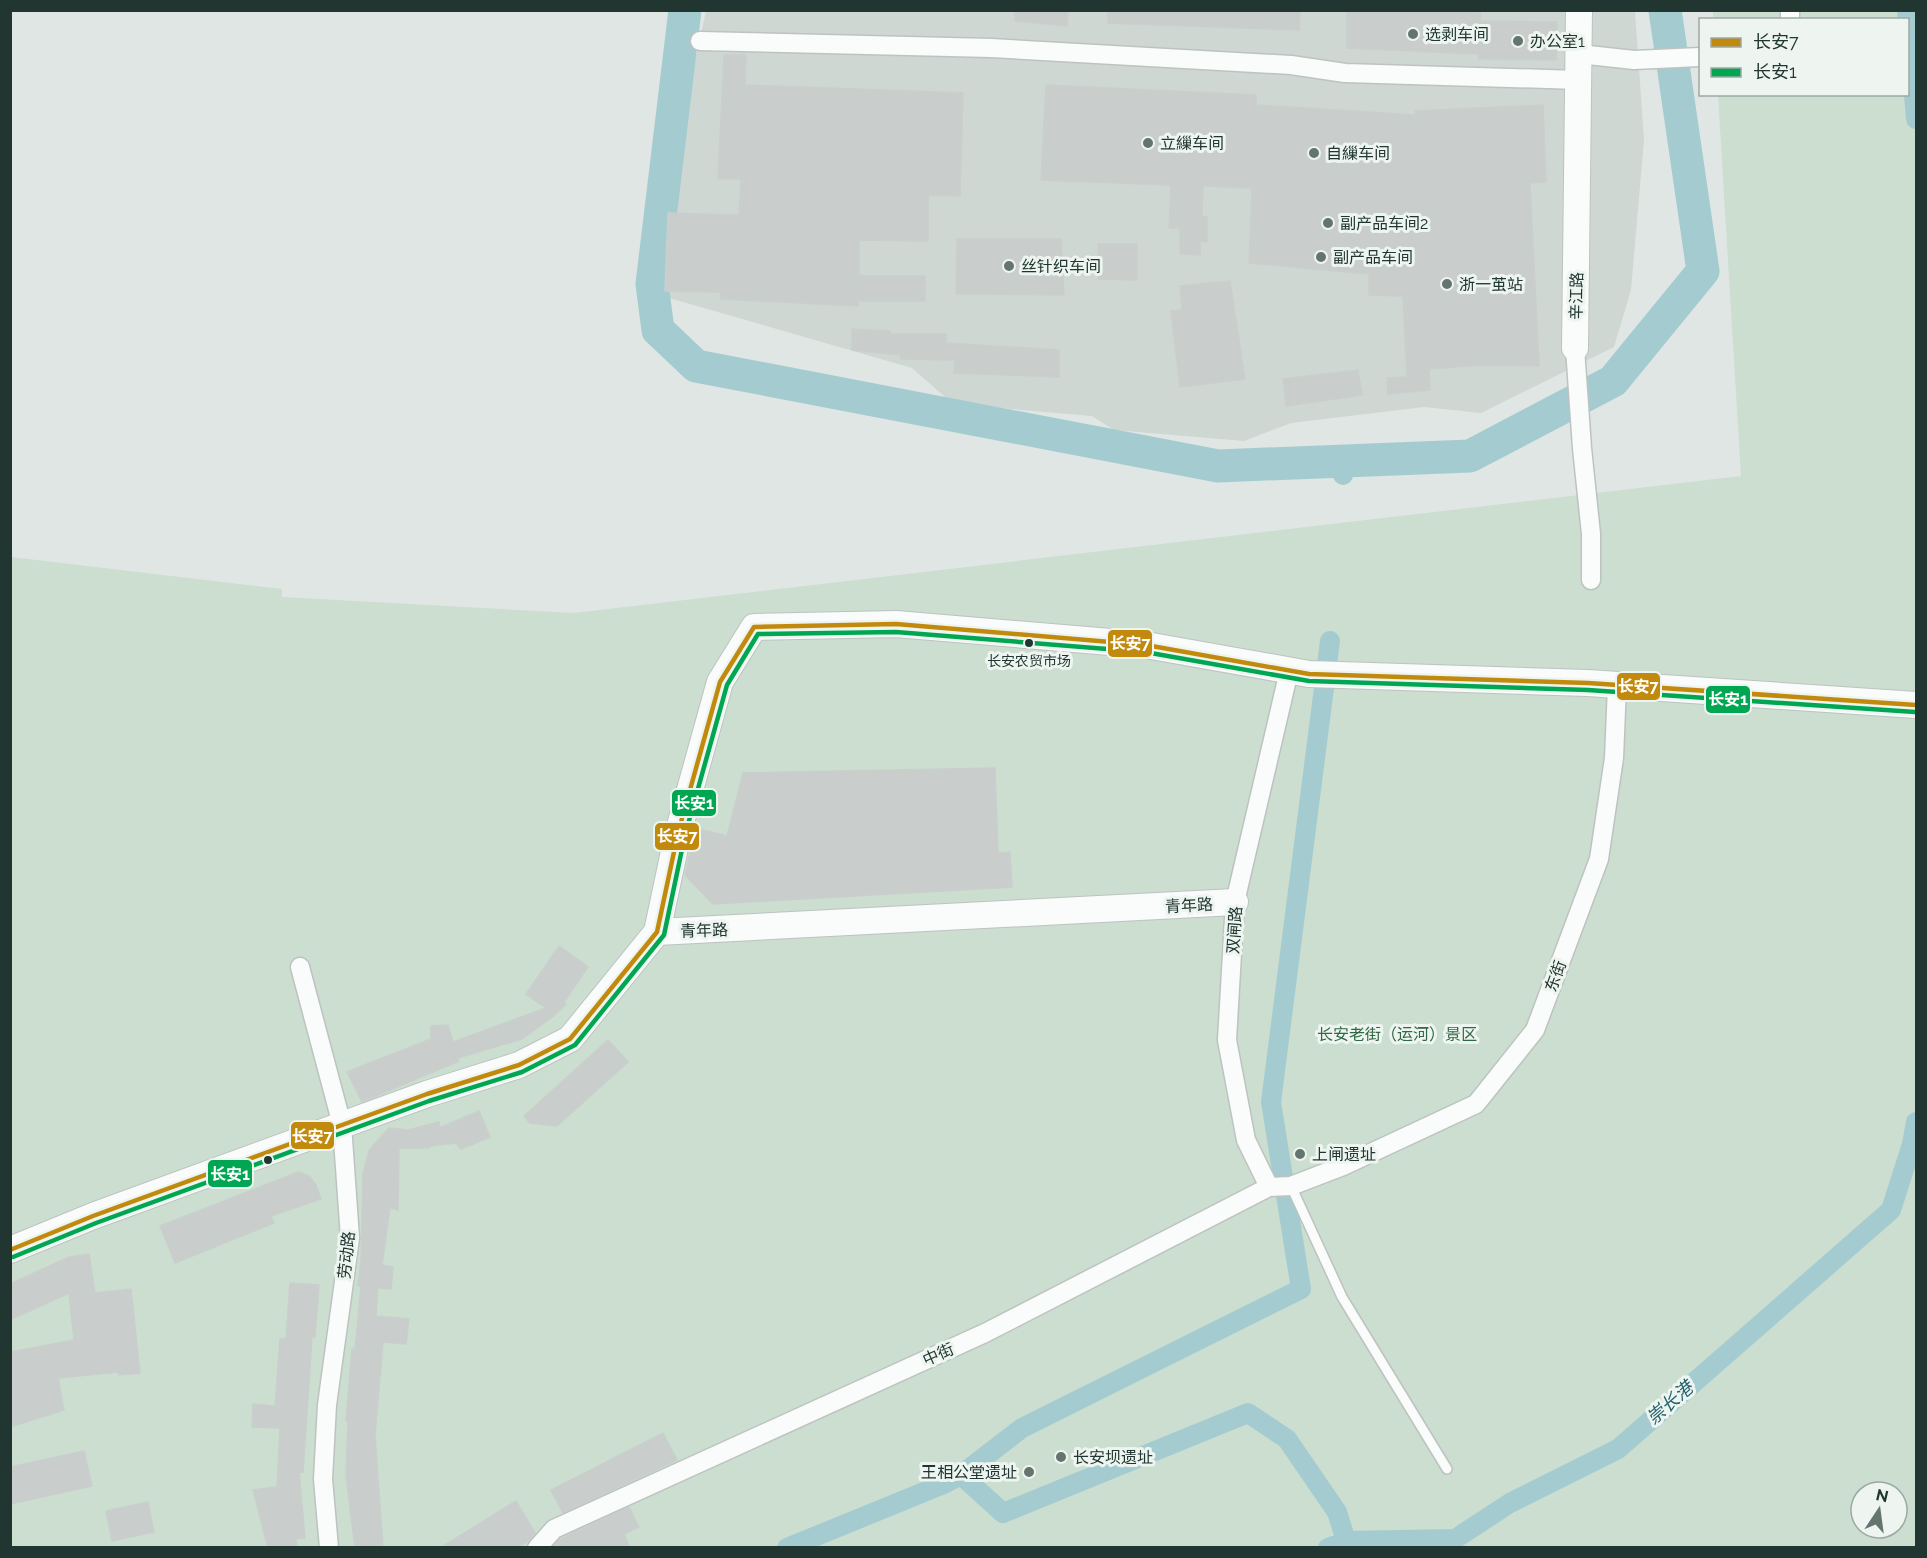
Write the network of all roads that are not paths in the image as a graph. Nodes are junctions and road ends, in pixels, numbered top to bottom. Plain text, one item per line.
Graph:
1 (1579, 10) edge
2 (700, 41) dead end
3 (1579, 54) junction
4 (1699, 57) edge
5 (1579, 80) junction
6 (1575, 348) joint
7 (1590, 580) dead end
8 (1299, 673) junction
9 (1617, 686) junction
10 (1917, 705) edge
11 (1235, 902) junction
12 (657, 932) junction
13 (300, 967) dead end
14 (342, 1125) junction
15 (1342, 1166) joint
16 (1280, 1187) junction
17 (10, 1250) edge
18 (1447, 1469) dead end
19 (329, 1548) edge
20 (537, 1548) edge

1 - 3 street, 辛江路
2 - 5 street
3 - 4 street
3 - 5 street, 辛江路
5 - 6 street, 辛江路
6 - 7 street, 辛江路
8 - 9 street
8 - 11 street, 双闸路
8 - 12 street
9 - 10 street
9 - 15 street, 东街
11 - 12 street, 青年路
11 - 16 street, 双闸路
12 - 14 street, 青年路
13 - 14 street, 劳动路
14 - 17 street, 青年路
14 - 19 street, 劳动路
15 - 16 street, 中街
16 - 18 lane
16 - 20 street, 中街

